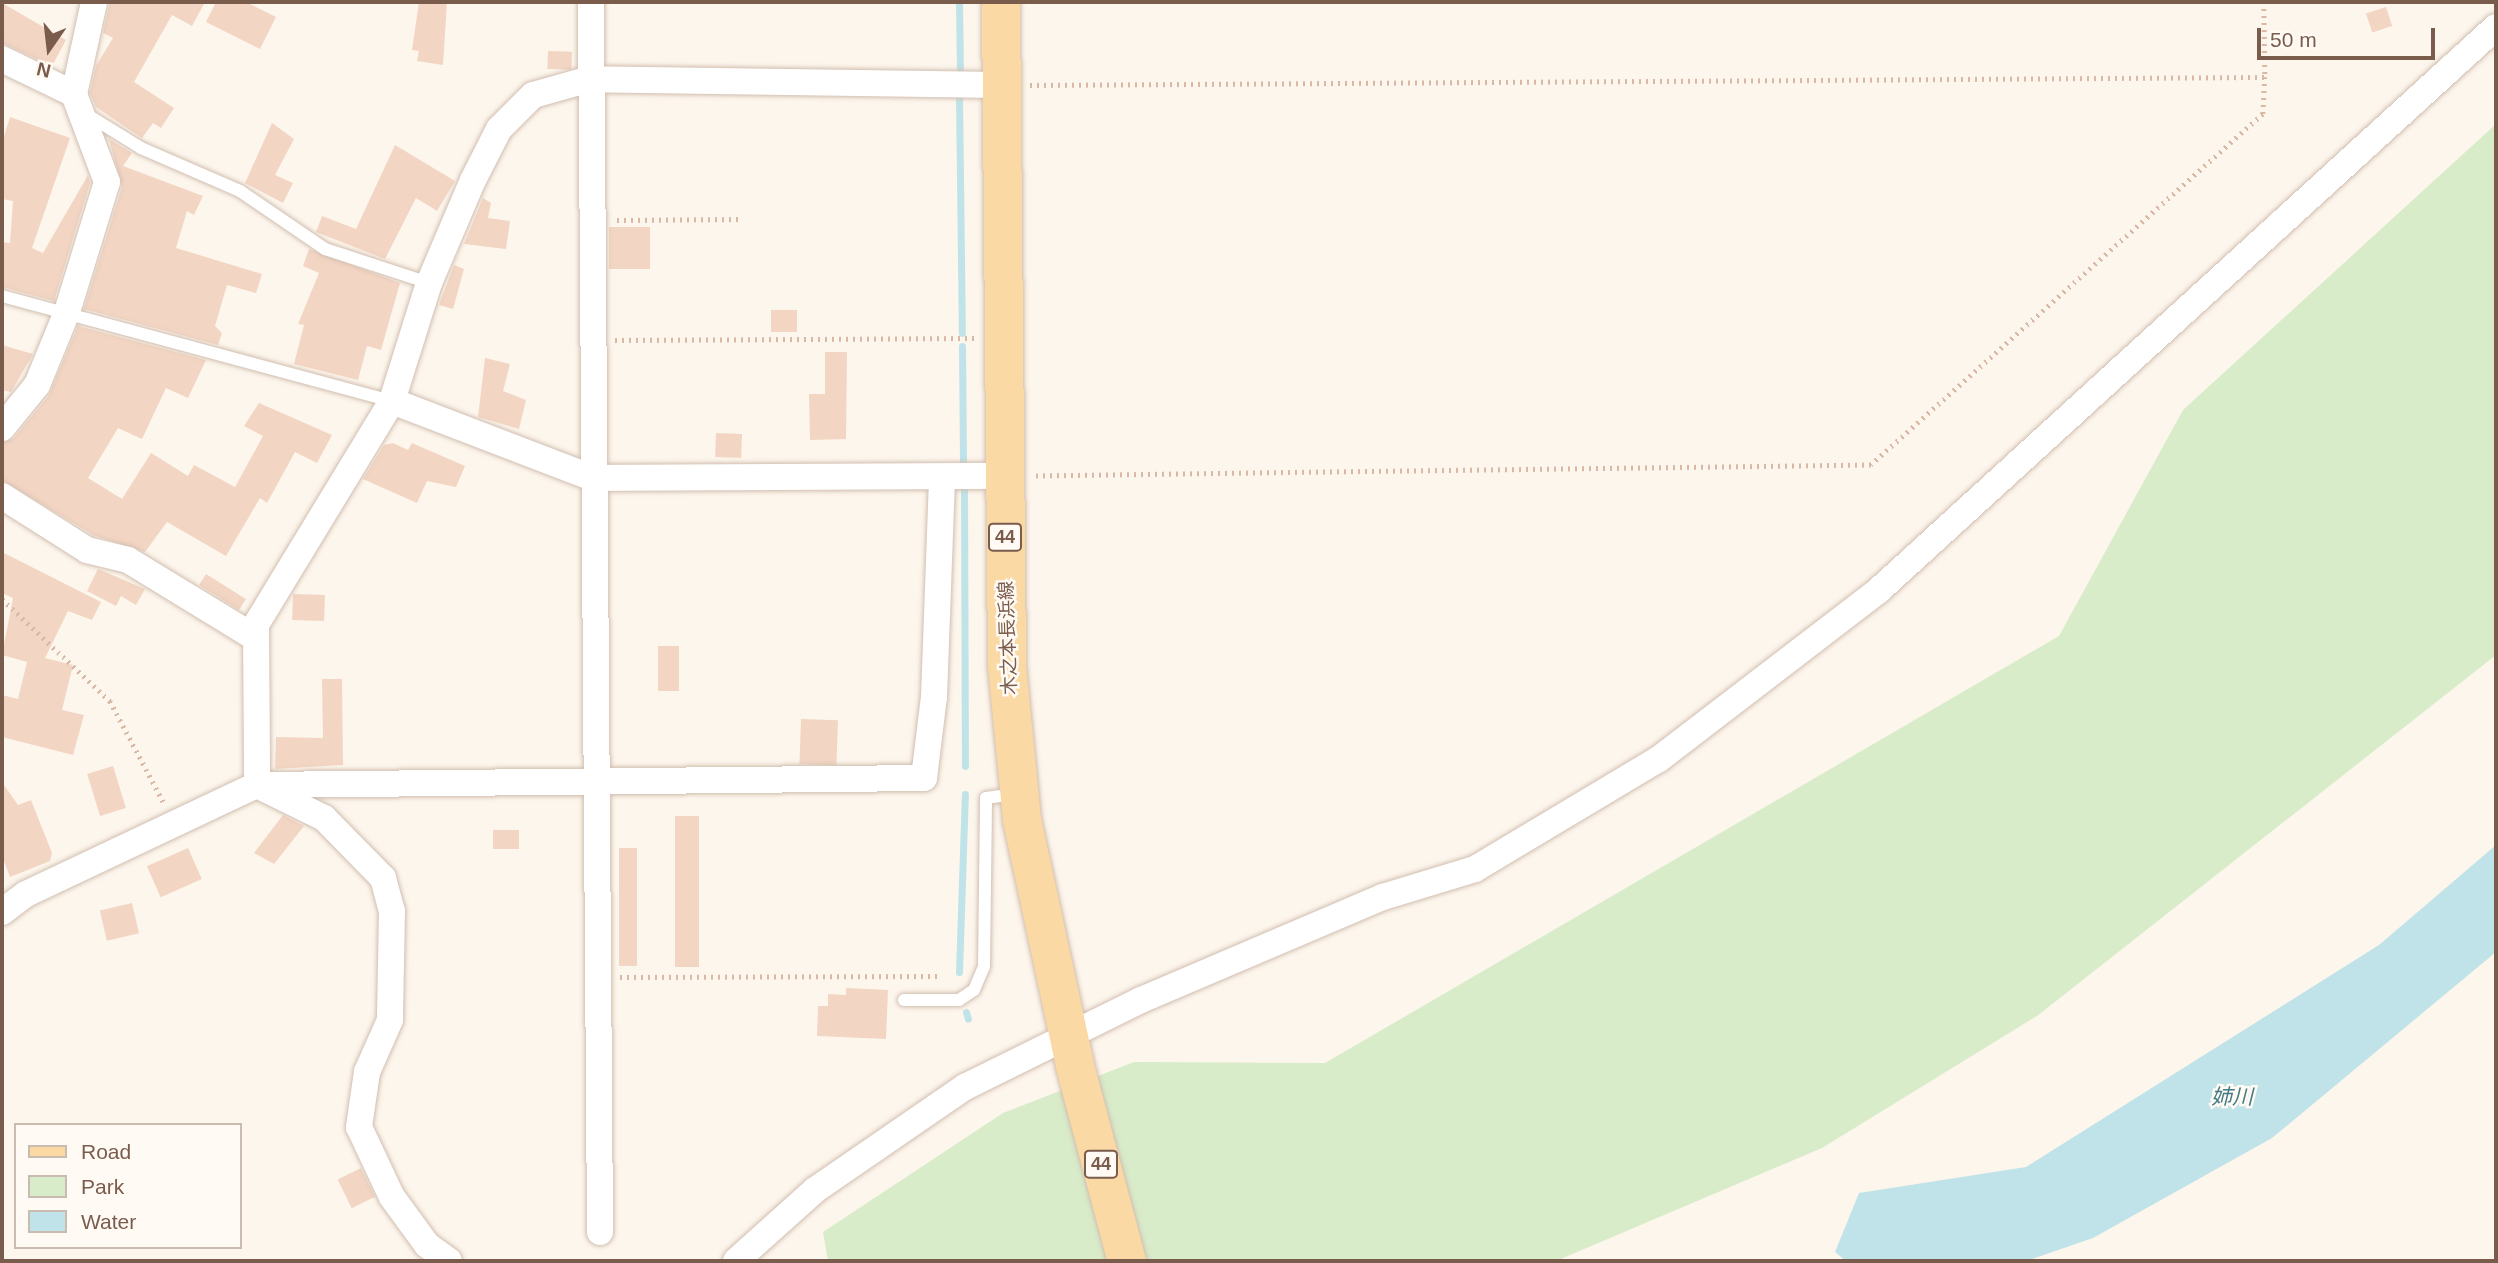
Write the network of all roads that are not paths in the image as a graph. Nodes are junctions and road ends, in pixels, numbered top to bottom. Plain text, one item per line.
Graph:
1 (94, 2) edge
2 (591, 2) edge
3 (1002, 2) edge
4 (2496, 27) edge
5 (2, 59) edge
6 (590, 79) junction
7 (1001, 85) junction
8 (78, 103) junction
9 (429, 283) junction
10 (2, 296) edge
11 (67, 312) junction
12 (392, 401) junction
13 (2, 428) edge
14 (1003, 476) junction
15 (942, 477) junction
16 (593, 478) junction
17 (2, 496) edge
18 (254, 637) junction
19 (596, 781) junction
20 (257, 785) junction
21 (1019, 794) junction
22 (2, 912) edge
23 (904, 1000) dead end
24 (1072, 1049) junction
25 (600, 1233) dead end
26 (449, 1261) edge
27 (736, 1261) edge
28 (1127, 1261) edge

1 - 8 street
2 - 6 street
3 - 7 main road, 木之本長浜線 / 44
4 - 24 street
5 - 8 street
6 - 7 street
6 - 9 street
6 - 16 street
7 - 14 main road, 木之本長浜線 / 44
8 - 9 lane
8 - 11 street
9 - 12 street
10 - 11 lane
11 - 12 lane
11 - 13 street
12 - 16 street
12 - 18 street
14 - 15 street
14 - 21 main road, 木之本長浜線 / 44
15 - 16 street
15 - 19 street
16 - 19 street
17 - 18 street
18 - 20 street
19 - 20 street
19 - 25 street
20 - 22 street
20 - 26 street
21 - 23 lane
21 - 24 main road, 木之本長浜線 / 44
24 - 27 street
24 - 28 main road, 木之本長浜線 / 44

